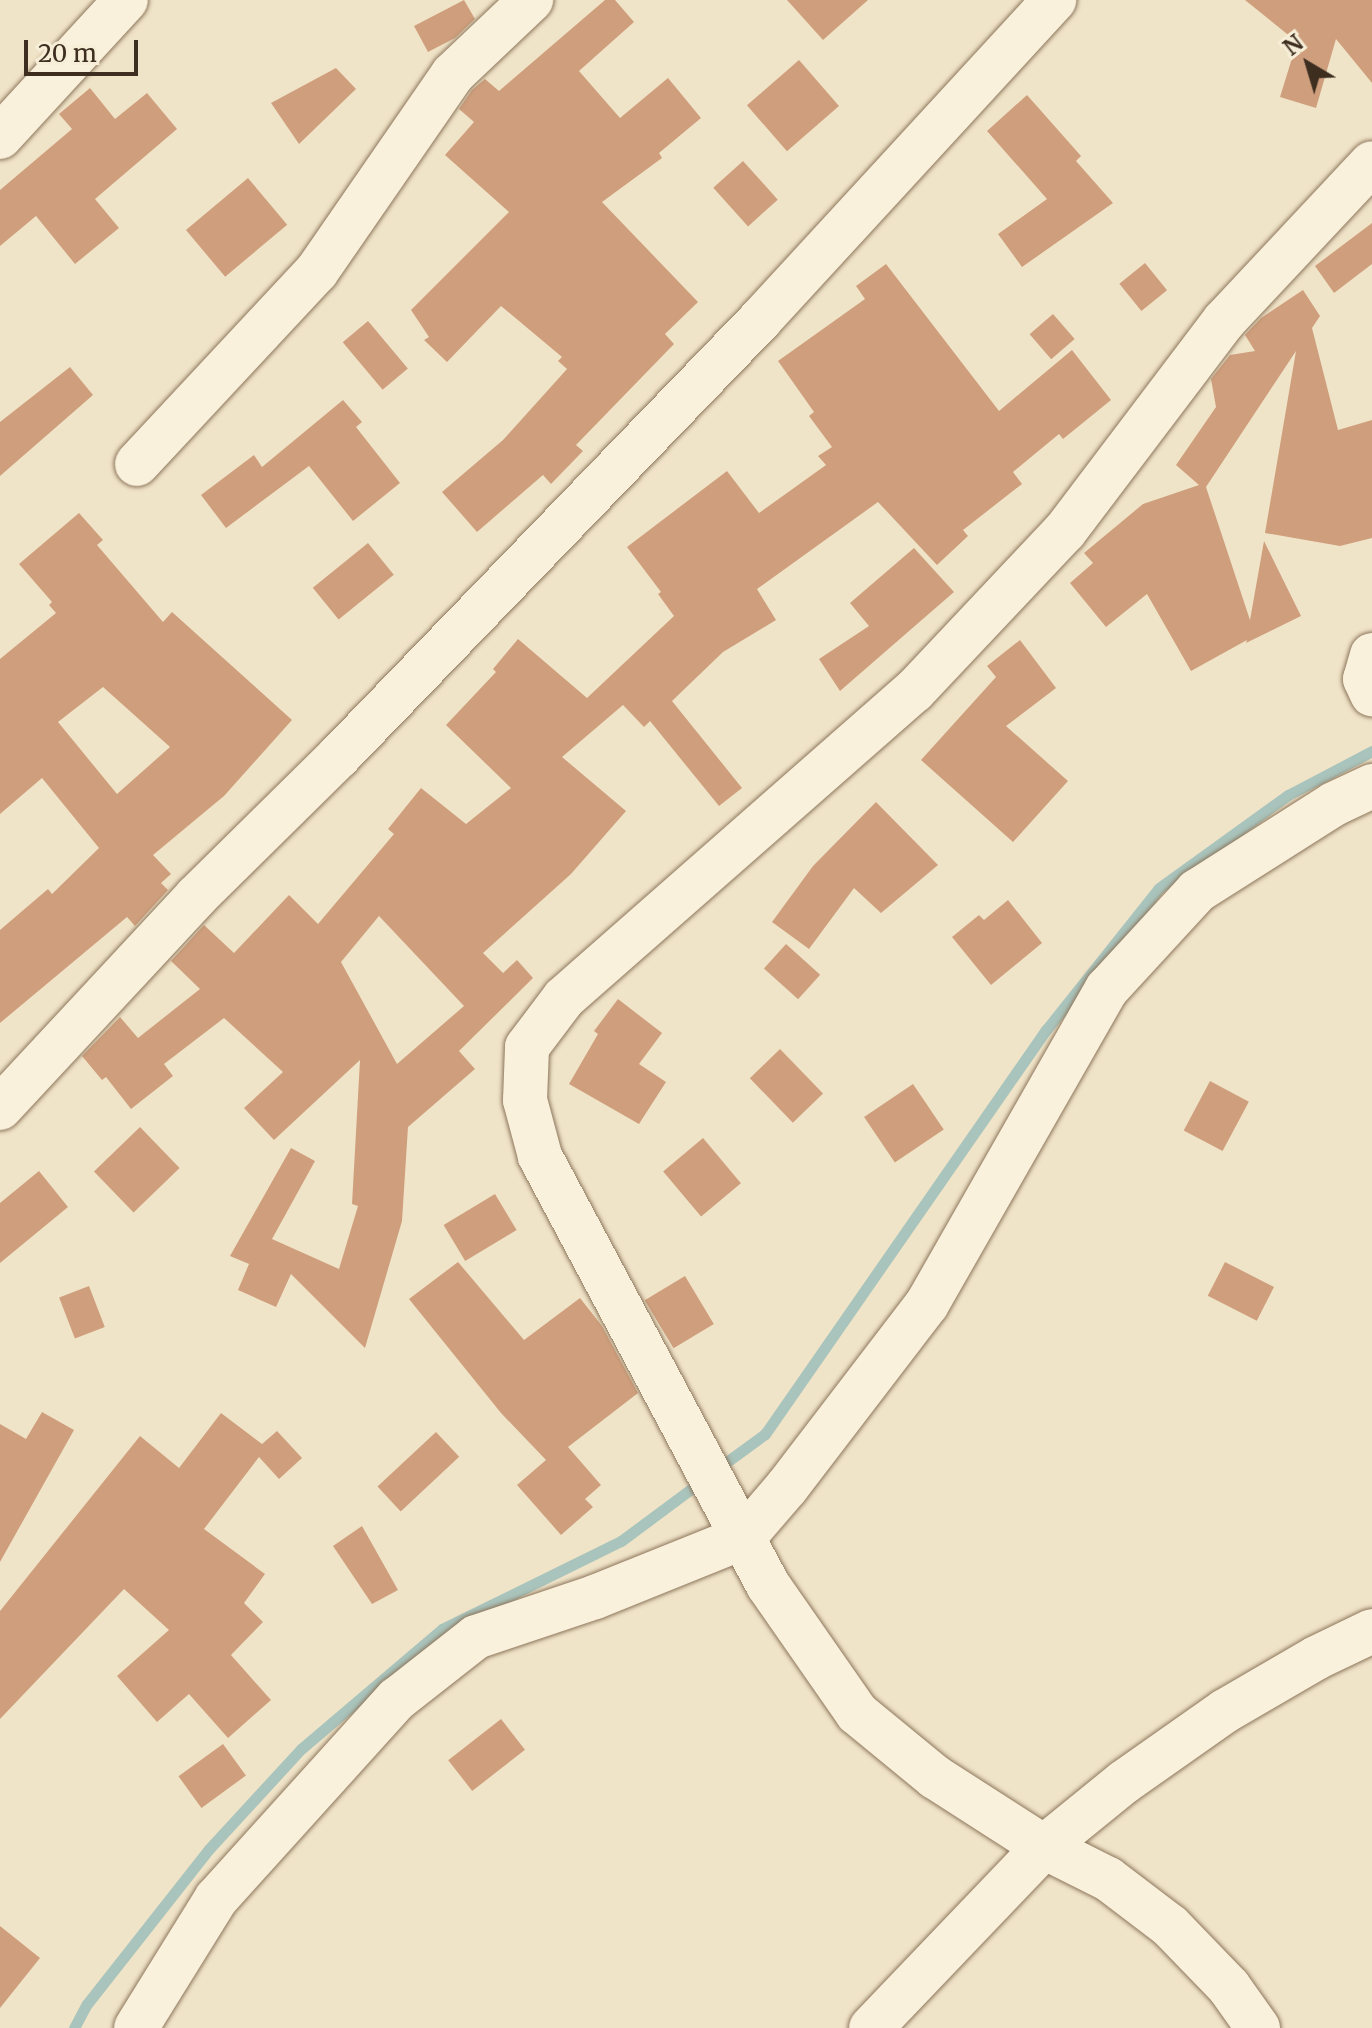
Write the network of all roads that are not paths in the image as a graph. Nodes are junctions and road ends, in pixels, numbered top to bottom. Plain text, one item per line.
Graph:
1 (126, 0) edge
2 (531, 0) edge
3 (1054, 0) edge
4 (0, 137) edge
5 (1372, 163) edge
6 (137, 464) dead end
7 (1372, 655) edge
8 (1372, 694) edge
9 (1372, 786) edge
10 (0, 1108) edge
11 (744, 1537) junction
12 (1372, 1631) edge
13 (1044, 1847) junction
14 (136, 2028) edge
15 (871, 2028) edge
16 (1258, 2028) edge

1 - 4 street
2 - 6 street
3 - 10 street
5 - 11 street
7 - 8 street
9 - 11 street
11 - 13 street
11 - 14 street
12 - 13 street
13 - 15 street
13 - 16 street

